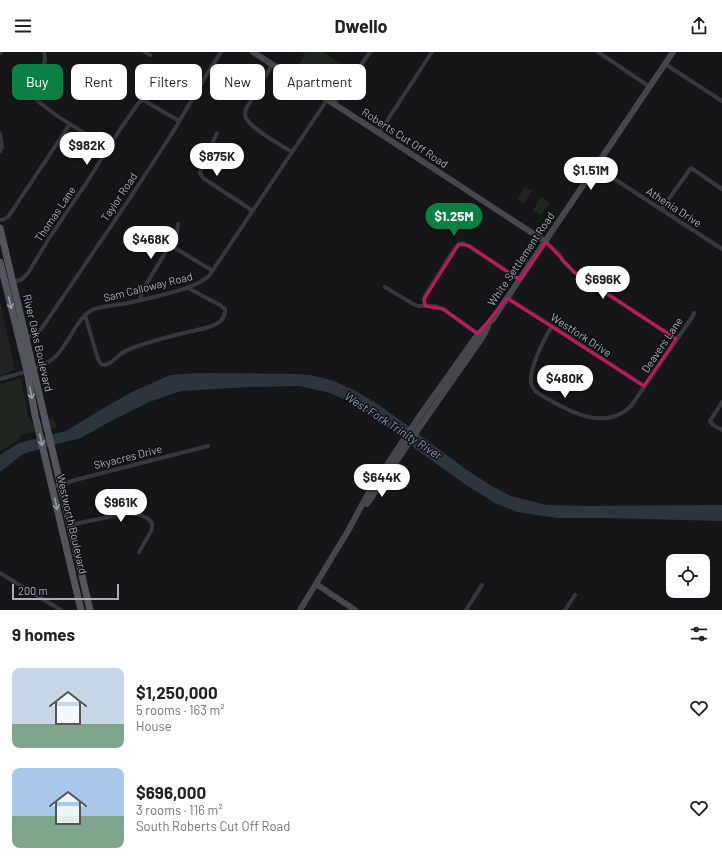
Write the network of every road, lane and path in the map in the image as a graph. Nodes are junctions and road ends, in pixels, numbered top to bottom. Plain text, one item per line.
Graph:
1 (44, 52) edge
2 (145, 52) edge
3 (221, 52) edge
4 (253, 52) edge
5 (370, 52) edge
6 (432, 52) edge
7 (598, 52) edge
8 (674, 52) edge
9 (150, 55) dead end
10 (665, 64) junction
11 (272, 65) joint
12 (650, 87) junction
13 (327, 100) joint
14 (722, 101) edge
15 (334, 104) junction
16 (179, 121) junction
17 (70, 124) junction
18 (0, 133) edge
19 (217, 133) dead end
20 (379, 133) junction
21 (109, 147) junction
22 (0, 151) edge
23 (292, 152) junction
24 (596, 167) junction
25 (722, 189) edge
26 (661, 210) junction
27 (253, 211) junction
28 (0, 220) edge
29 (178, 224) dead end
30 (0, 228) edge
31 (546, 242) junction
32 (170, 244) junction
33 (722, 249) edge
34 (0, 262) edge
35 (213, 271) junction
36 (520, 280) junction
37 (9, 283) junction
38 (385, 287) dead end
39 (188, 288) junction
40 (508, 298) junction
41 (140, 300) junction
42 (425, 306) junction
43 (694, 313) dead end
44 (85, 315) junction
45 (493, 319) junction
46 (552, 326) junction
47 (478, 334) junction
48 (23, 339) junction
49 (676, 339) junction
50 (473, 346) junction
51 (30, 370) junction
52 (0, 379) edge
53 (644, 386) junction
54 (722, 402) edge
55 (722, 430) edge
56 (208, 446) dead end
57 (55, 462) joint
58 (47, 466) joint
59 (60, 485) junction
60 (52, 487) junction
61 (70, 525) junction
62 (139, 552) dead end
63 (0, 573) edge
64 (322, 574) junction
65 (316, 584) junction
66 (482, 585) dead end
67 (326, 590) junction
68 (575, 595) dead end
69 (62, 610) edge
70 (81, 610) edge
71 (90, 610) edge
72 (300, 610) edge
73 (355, 610) edge
74 (466, 610) edge
75 (565, 610) edge

1 - 17 street
2 - 9 street
3 - 16 street, Taylor Road
4 - 11 main road, Roberts Cut Off Road
5 - 15 street
6 - 20 street
7 - 12 street
8 - 10 main road, White Settlement Road
10 - 12 main road, White Settlement Road
10 - 14 street
11 - 23 street
12 - 24 main road, White Settlement Road
13 - 15 main road, Roberts Cut Off Road
13 - 23 street, Sam Calloway Road
15 - 20 main road, Roberts Cut Off Road
16 - 21 street, Thomas Lane
16 - 48 street, Taylor Road
17 - 21 street
17 - 28 street
18 - 22 street
19 - 27 street
20 - 31 main road, Roberts Cut Off Road
21 - 37 street, Thomas Lane
23 - 27 street, Sam Calloway Road
24 - 26 street, Athenia Drive
24 - 31 main road, White Settlement Road
25 - 26 street
26 - 33 street, Athenia Drive
27 - 35 street, Sam Calloway Road
29 - 32 street
30 - 37 main road, River Oaks Boulevard
31 - 36 main road, White Settlement Road
31 - 49 street
32 - 35 street
32 - 41 street
34 - 37 main road, River Oaks Boulevard
35 - 39 street, Sam Calloway Road
36 - 40 main road, White Settlement Road
36 - 42 street
37 - 48 main road, River Oaks Boulevard
38 - 42 street
39 - 41 street, Sam Calloway Road
39 - 44 street
40 - 45 main road, White Settlement Road
40 - 46 street, Westfork Drive
41 - 44 street, Sam Calloway Road
42 - 47 street
43 - 49 street, Deavers Lane
44 - 51 street
45 - 47 main road, White Settlement Road
45 - 50 main road, White Settlement Road
46 - 53 street, Westfork Drive
46 - 53 street, Deavers Lane
47 - 50 main road, White Settlement Road
48 - 51 main road, River Oaks Boulevard
49 - 53 street, Deavers Lane
50 - 64 main road, White Settlement Road
51 - 52 street
51 - 57 main road, River Oaks Boulevard
51 -> 58 main road, River Oaks Boulevard
54 - 55 street
56 - 59 street, Skyacres Drive
57 - 59 main road, Westworth Boulevard
58 - 60 main road, Westworth Boulevard
59 - 60 street, Skyacres Drive
59 - 61 main road, Westworth Boulevard
60 -> 70 main road, Westworth Boulevard
61 - 62 street
61 - 71 main road, Westworth Boulevard
63 - 69 street
64 - 65 main road, White Settlement Road
64 - 67 main road
65 - 67 main road
65 - 72 main road, White Settlement Road
66 - 74 street
67 - 73 main road
68 - 75 street

